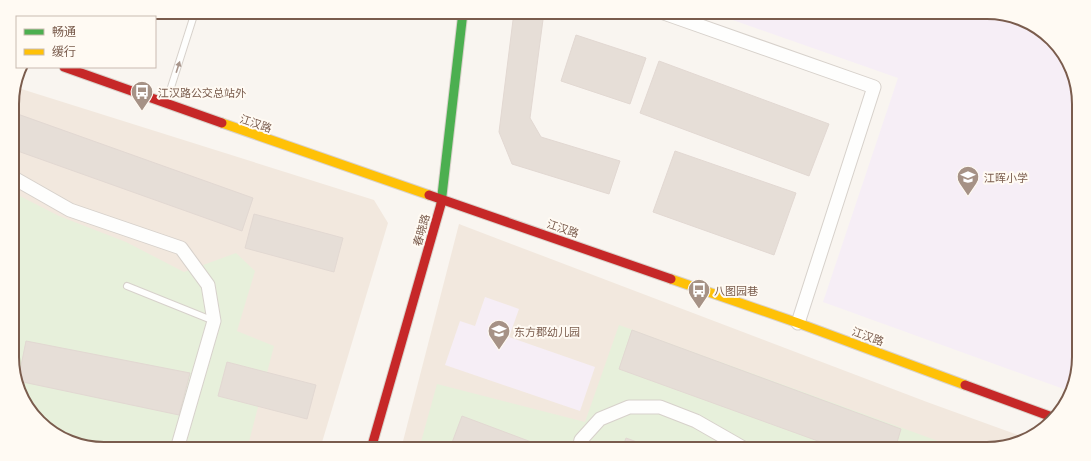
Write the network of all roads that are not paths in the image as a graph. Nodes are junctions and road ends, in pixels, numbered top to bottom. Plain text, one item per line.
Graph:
1 (193, 19) edge
2 (462, 19) edge
3 (681, 19) edge
4 (67, 68) edge
5 (166, 104) junction
6 (19, 181) edge
7 (442, 199) junction
8 (127, 286) dead end
9 (214, 321) junction
10 (798, 323) junction
11 (1048, 416) edge
12 (179, 442) edge
13 (373, 442) edge
14 (580, 442) edge
15 (733, 442) edge

5 -> 1 lane
2 - 7 street, 春晓路
3 - 10 street
4 - 5 street, 江汉路
5 - 7 street, 江汉路
6 - 9 street
7 - 10 street, 江汉路
7 - 13 street, 春晓路
8 - 9 lane
9 - 12 street
10 - 11 street, 江汉路
14 - 15 street

